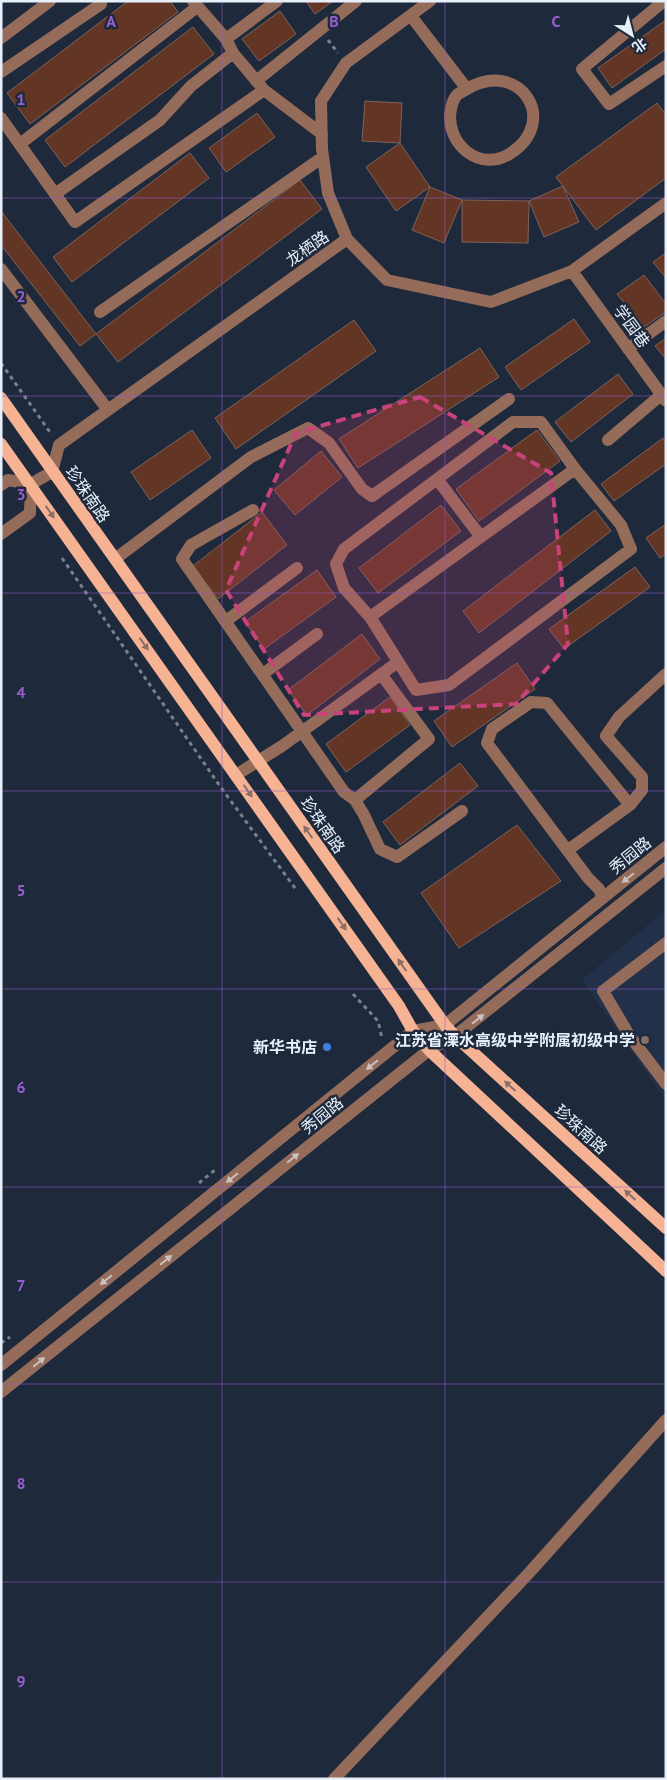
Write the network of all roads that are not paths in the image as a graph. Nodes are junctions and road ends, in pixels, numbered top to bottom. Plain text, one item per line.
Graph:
1 (50, 1) edge
2 (101, 1) edge
3 (277, 1) edge
4 (356, 1) edge
5 (430, 1) edge
6 (664, 1) edge
7 (195, 4) edge
8 (411, 16) junction
9 (1, 38) edge
10 (226, 39) junction
11 (233, 52) junction
12 (666, 66) edge
13 (1, 72) edge
14 (260, 85) junction
15 (466, 89) junction
16 (1, 118) edge
17 (322, 134) junction
18 (20, 144) junction
19 (323, 157) junction
20 (55, 194) junction
21 (666, 203) edge
22 (347, 240) junction
23 (1, 269) edge
24 (572, 271) junction
25 (100, 312) dead end
26 (666, 321) edge
27 (628, 348) junction
28 (1, 398) edge
29 (664, 398) edge
30 (509, 399) dead end
31 (108, 410) junction
32 (608, 440) dead end
33 (1, 444) edge
34 (575, 469) junction
35 (52, 472) junction
36 (437, 479) junction
37 (31, 484) junction
38 (1, 485) edge
39 (253, 510) dead end
40 (1, 534) edge
41 (481, 537) junction
42 (114, 559) junction
43 (297, 568) dead end
44 (370, 618) junction
45 (226, 622) junction
46 (317, 634) dead end
47 (398, 662) junction
48 (263, 674) junction
49 (381, 674) junction
50 (666, 674) edge
51 (303, 730) junction
52 (258, 761) junction
53 (236, 774) junction
54 (354, 800) junction
55 (630, 805) junction
56 (462, 811) dead end
57 (666, 847) edge
58 (568, 850) junction
59 (666, 868) edge
60 (604, 898) junction
61 (666, 943) edge
62 (445, 1025) junction
63 (413, 1031) junction
64 (456, 1036) junction
65 (428, 1050) junction
66 (666, 1084) edge
67 (666, 1228) edge
68 (666, 1271) edge
69 (1, 1365) edge
70 (1, 1392) edge
71 (666, 1420) edge
72 (334, 1779) edge

1 - 9 street
2 - 13 street
3 - 10 street
4 - 14 street
5 - 8 street
6 - 12 street
7 - 10 street
7 - 18 street
8 - 15 street
8 - 17 street
10 - 11 street
11 - 14 street
11 - 20 street
14 - 17 street
14 - 20 street
15 - 15 street
16 - 18 street
17 - 19 street
18 - 20 street
19 - 22 street
19 - 25 street
21 - 24 street, 龙栖路
22 - 24 street, 龙栖路
22 - 31 street, 龙栖路
23 - 31 street
24 - 27 street, 学园巷
26 - 27 street
27 - 29 street, 学园巷
28 - 35 main road, 珍珠南路
29 - 32 street
30 - 42 street
31 - 35 street, 龙栖路
33 - 37 main road
34 - 36 street
34 - 41 street
34 - 47 street
35 - 37 street
35 - 42 main road, 珍珠南路
36 - 41 street
36 - 44 street
37 - 38 street
37 - 40 street
37 -> 53 main road
39 - 45 street
41 - 44 street
42 - 52 main road, 珍珠南路
43 - 45 street
44 - 47 street
45 - 48 street
46 - 48 street
47 - 49 street
48 - 51 street
49 - 51 street
49 - 54 street
50 - 55 street
51 - 52 street
51 - 54 street
52 - 53 street
62 -> 52 main road, 珍珠南路
53 -> 63 main road
54 - 56 street
55 - 58 street
55 - 58 street
57 -> 60 street, 秀园路
58 - 60 street
64 -> 59 street, 秀园路
60 - 62 street, 秀园路
61 - 66 street
62 - 63 street, 秀园路
62 - 64 main road, 珍珠南路
63 - 65 main road
63 -> 69 street, 秀园路
64 - 65 street, 秀园路
67 -> 64 main road, 珍珠南路
65 - 68 main road
70 -> 65 street, 秀园路
71 - 72 street

